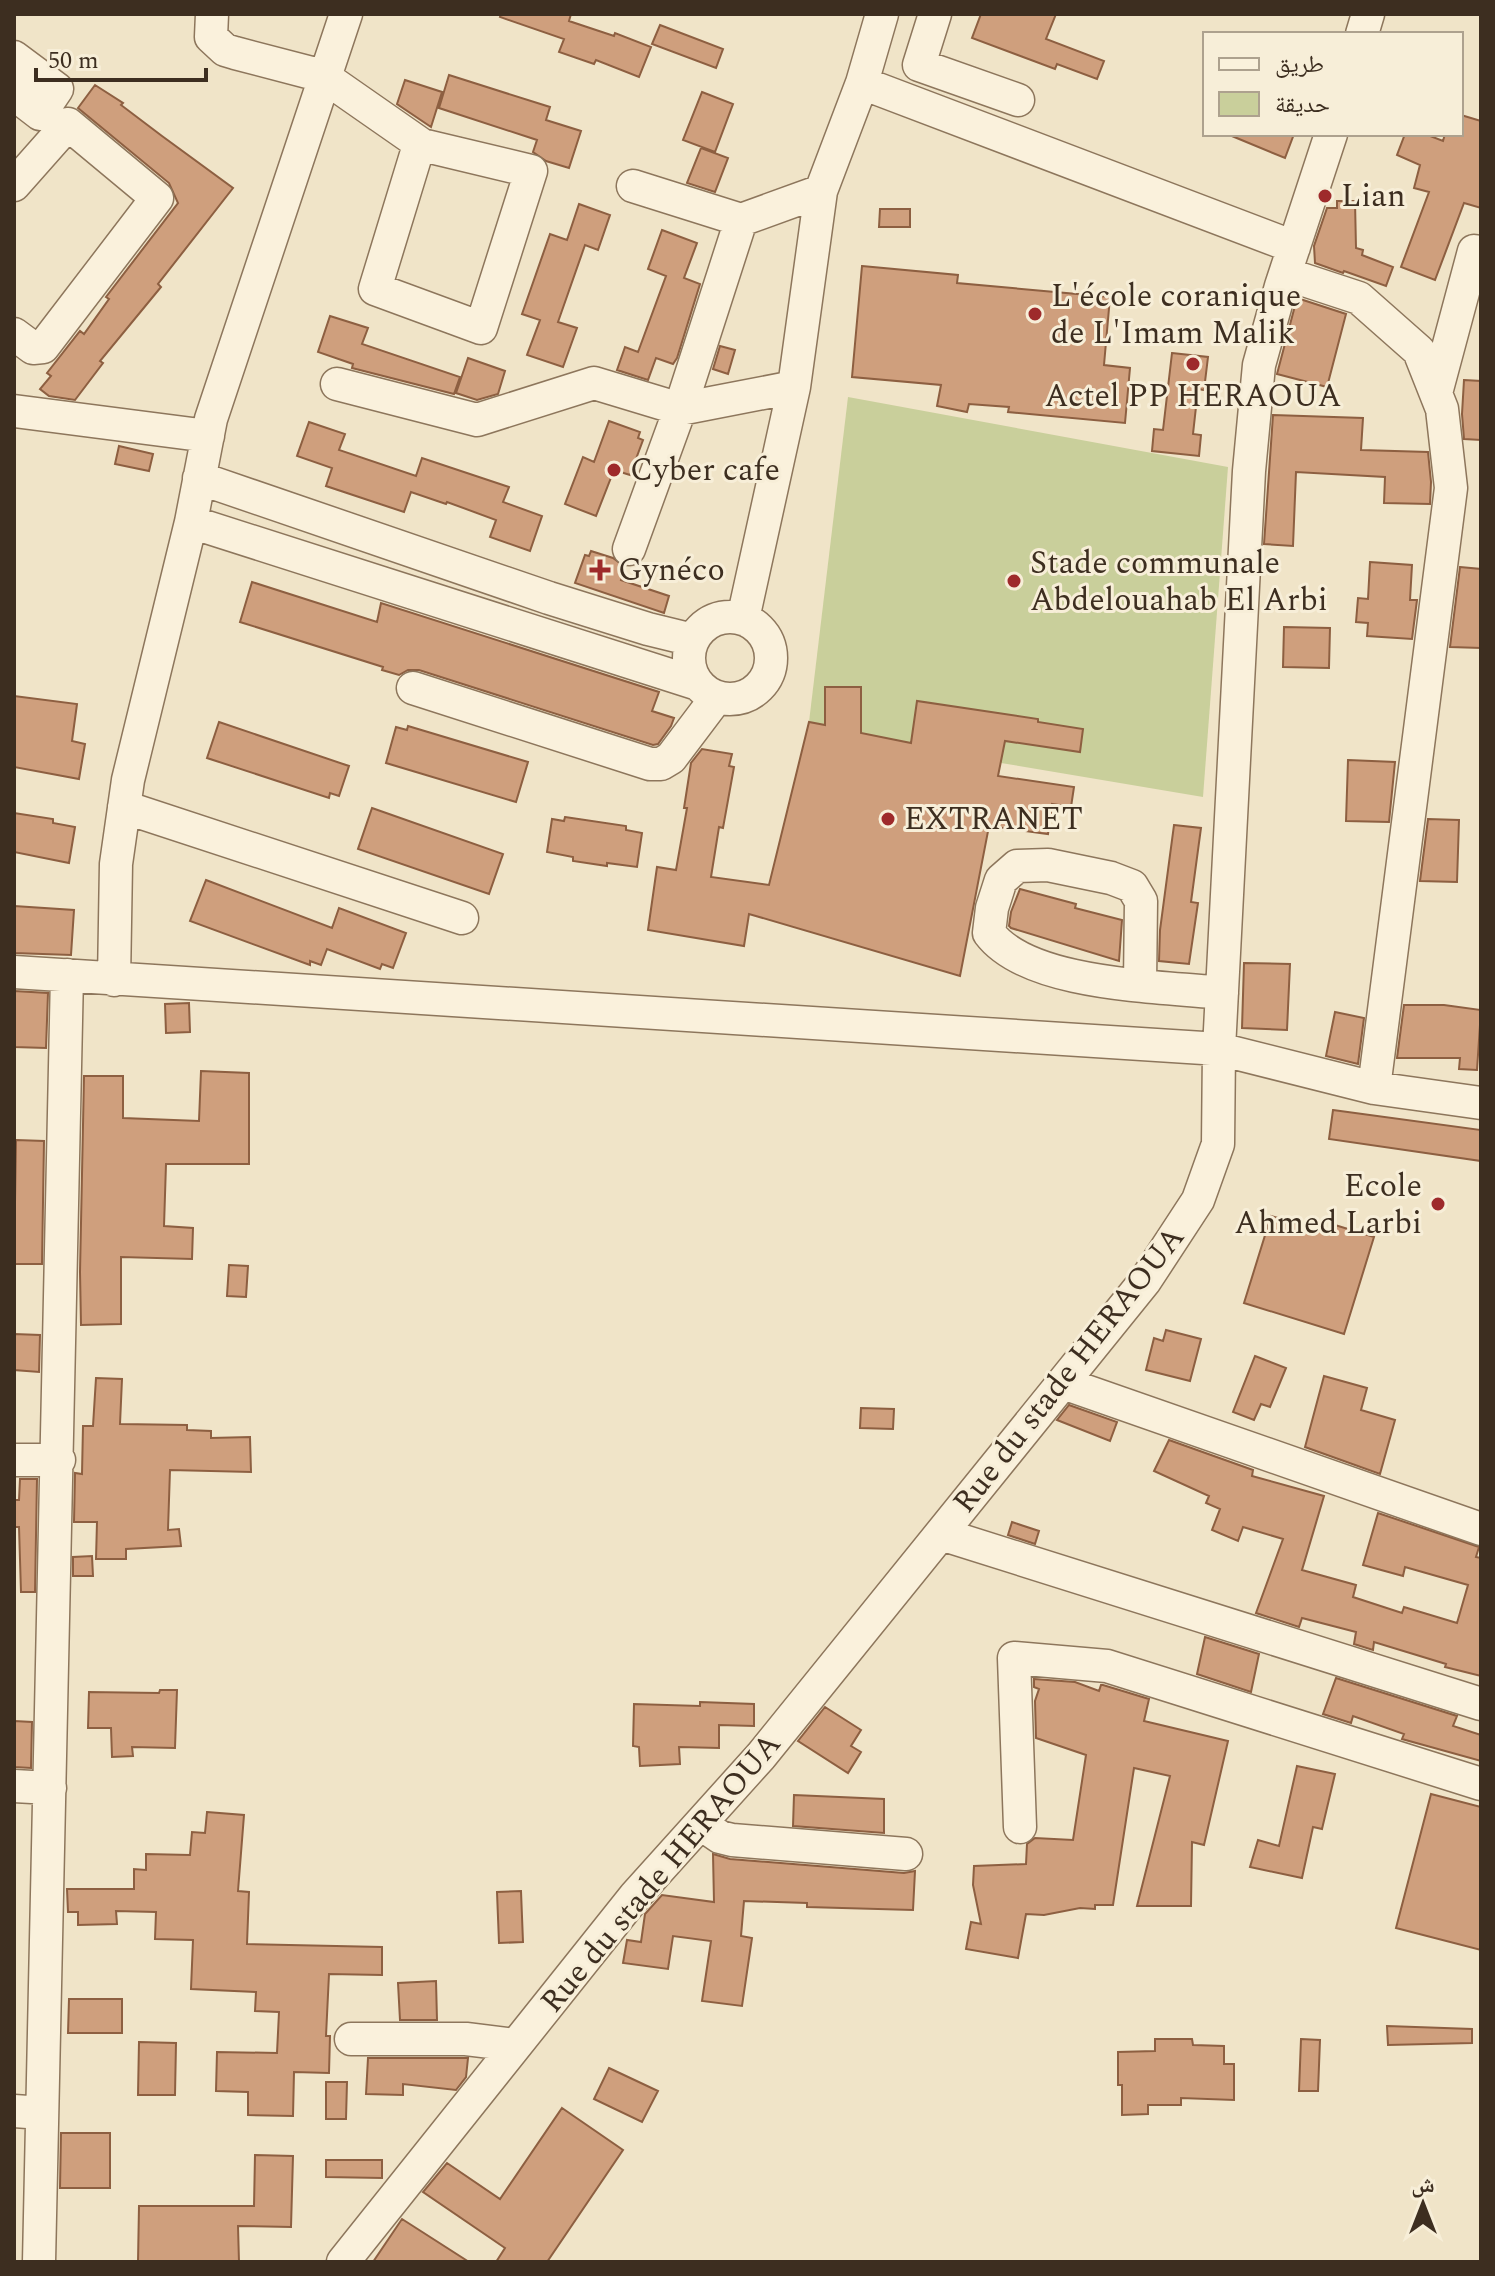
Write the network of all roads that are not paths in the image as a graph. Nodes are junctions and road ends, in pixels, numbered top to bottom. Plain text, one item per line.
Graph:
1 (212, 14) edge
2 (346, 14) edge
3 (882, 14) edge
4 (935, 14) edge
5 (14, 57) edge
6 (323, 76) junction
7 (862, 83) junction
8 (14, 94) edge
9 (1018, 100) dead end
10 (1330, 136) edge
11 (419, 145) dead end
12 (20, 166) edge
13 (633, 186) dead end
14 (821, 191) junction
15 (741, 220) junction
16 (1481, 253) edge
17 (1290, 260) junction
18 (14, 334) edge
19 (337, 384) dead end
20 (794, 387) junction
21 (1436, 393) junction
22 (680, 409) junction
23 (14, 411) edge
24 (208, 436) junction
25 (199, 478) junction
26 (191, 522) junction
27 (629, 549) dead end
28 (743, 619) junction
29 (693, 640) junction
30 (413, 688) dead end
31 (707, 691) junction
32 (124, 807) junction
33 (462, 918) dead end
34 (14, 972) edge
35 (67, 975) junction
36 (114, 980) junction
37 (1140, 984) junction
38 (1222, 993) junction
39 (1219, 1049) junction
40 (1374, 1088) junction
41 (1481, 1103) edge
42 (1063, 1383) junction
43 (14, 1460) edge
44 (59, 1460) junction
45 (1481, 1529) edge
46 (941, 1534) junction
47 (1481, 1704) edge
48 (1481, 1784) edge
49 (14, 1786) edge
50 (50, 1788) junction
51 (701, 1824) junction
52 (1020, 1827) dead end
53 (906, 1854) dead end
54 (351, 2039) dead end
55 (516, 2045) junction
56 (28, 2112) edge
57 (39, 2262) edge
58 (343, 2262) edge

1 - 6 street
2 - 6 street
3 - 7 street
4 - 9 street
5 - 8 street
6 - 11 street
6 - 24 street
7 - 14 street
7 - 17 street
10 - 17 street, Rue du stade HERAOUA
12 - 18 street
13 - 15 street
14 - 15 street
14 - 20 street
15 - 22 street
16 - 21 street
17 - 21 street
17 - 38 street, Rue du stade HERAOUA
19 - 22 street
20 - 22 street
20 - 28 street
21 - 40 street
22 - 27 street
23 - 24 street
24 - 25 street
25 - 26 street
25 - 29 street
26 - 31 street
26 - 32 street
28 - 29 street
28 - 31 street
29 - 31 street
30 - 31 street
32 - 33 street
32 - 36 street
34 - 35 street
35 - 36 street
35 - 44 street
36 - 39 street
37 - 37 street
37 - 38 street
38 - 39 street, Rue du stade HERAOUA
39 - 40 street
39 - 42 street, Rue du stade HERAOUA
40 - 41 street
42 - 45 street
42 - 46 street, Rue du stade HERAOUA
43 - 44 street
44 - 50 street
46 - 47 street
46 - 51 street, Rue du stade HERAOUA
48 - 52 street
49 - 50 street
50 - 56 street
51 - 53 street
51 - 55 street, Rue du stade HERAOUA
54 - 55 street
55 - 58 street, Rue du stade HERAOUA
56 - 57 street

